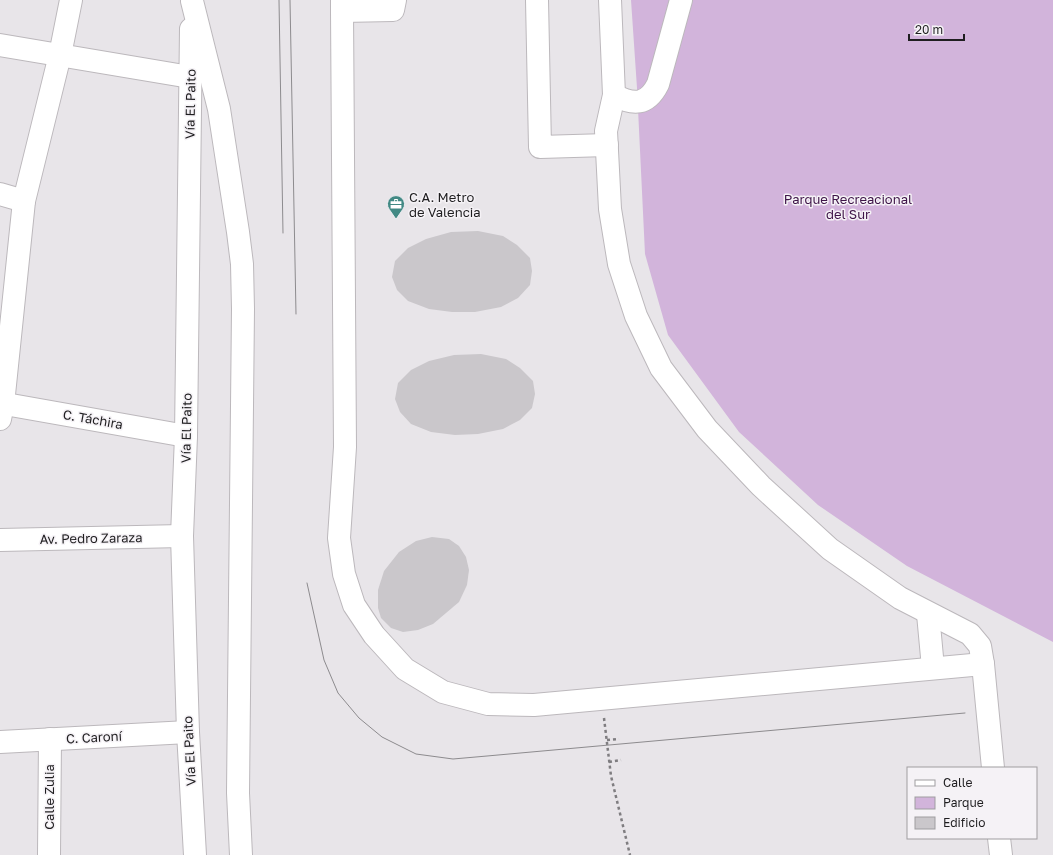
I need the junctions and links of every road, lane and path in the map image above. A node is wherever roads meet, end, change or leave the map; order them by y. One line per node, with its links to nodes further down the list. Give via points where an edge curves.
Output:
1 (71, 0): 9 (street)
2 (395, 0): 7 (street, via 392,10)
3 (537, 0): 12 (street, via 540,133)
4 (610, 0): 11 (street)
5 (681, 0): 11 (street, via 653,94 646,100 636,102 625,101)
6 (192, 1): 10 (street, Vía El Paito); 34 (street, via 219,109 242,264 238,793)
7 (342, 5): 22 (street, via 345,446 339,538 344,574 354,605 374,635 405,669 443,692 488,704 534,705)
8 (0, 45): 9 (street)
9 (60, 55): 10 (street); 14 (street)
10 (190, 77): 16 (street, Vía El Paito)
11 (614, 95): 12 (street)
12 (606, 138): 19 (street, via 610,209 619,264 636,316 661,368 708,429 761,486 830,549 900,598)
13 (0, 194): 14 (street)
14 (24, 201): 15 (street)
15 (1, 408): 16 (street, C. Táchira)
16 (186, 436): 17 (street, Vía El Paito)
17 (182, 536): 18 (street, Av. Pedro Zaraza); 23 (street, Vía El Paito)
18 (0, 540)
19 (928, 614): 20 (street, via 970,634 980,646); 21 (street)
20 (983, 664): 21 (street); 30 (street)
21 (934, 668): 22 (street)
22 (602, 699): 26 (path)
23 (188, 732): 24 (street, C. Caroní); 33 (street, Vía El Paito)
24 (50, 739): 27 (street, C. Caroní); 32 (street, Calle Zulia)
25 (619, 739): 26 (path)
26 (607, 740): 29 (path)
27 (0, 742)
28 (621, 760): 29 (path)
29 (609, 762): 35 (path)
30 (993, 767)
31 (999, 839): 36 (street)
32 (49, 855)
33 (195, 855)
34 (241, 855)
35 (630, 855)
36 (1001, 855)

